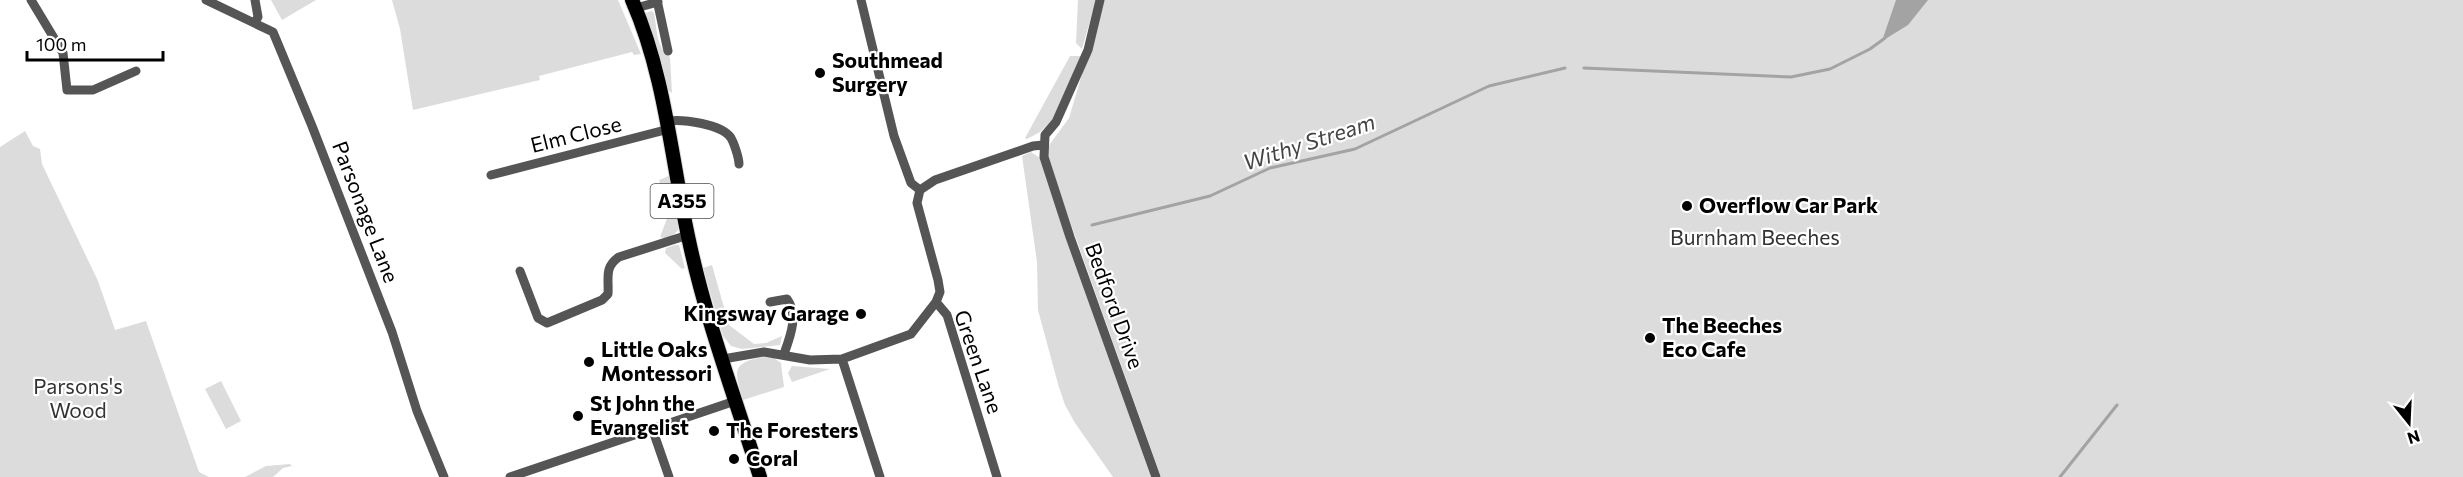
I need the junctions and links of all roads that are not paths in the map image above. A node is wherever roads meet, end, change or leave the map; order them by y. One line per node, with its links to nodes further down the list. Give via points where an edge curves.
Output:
1 (31, 0): 10 (street, via 63,53 68,90 93,90)
2 (206, 0): 8 (street, Parsonage Lane)
3 (255, 0): 8 (street)
4 (861, 0): 15 (street, via 894,136 911,183)
5 (1100, 0): 12 (street, via 1088,50)
6 (658, 1): 7 (street); 9 (street)
7 (634, 4): 11 (main road, A355, via 658,76)
8 (255, 22): 25 (street, Parsonage Lane, via 273,32 392,332 417,411)
9 (668, 51)
10 (136, 71)
11 (669, 125): 13 (street, Elm Close, via 689,121 723,132 732,139); 14 (street, Elm Close); 16 (main road, A355)
12 (1043, 145): 15 (street, via 935,180); 31 (street, Bedford Drive, via 1070,237)
13 (740, 164)
14 (492, 175)
15 (920, 189): 19 (street, Green Lane, via 916,202 938,280 940,292)
16 (688, 236): 17 (street, via 611,262 607,271 608,294 602,300 547,322 538,318); 21 (main road, A355)
17 (520, 271)
18 (770, 302): 20 (street, via 790,302 794,317)
19 (936, 302): 22 (street, via 911,334); 30 (street, Green Lane, via 947,315)
20 (784, 354): 21 (street, via 764,352); 22 (street, via 810,360)
21 (723, 359): 23 (main road, A355)
22 (843, 360): 29 (street)
23 (735, 401): 24 (street); 28 (main road, A355)
24 (652, 428): 26 (street); 27 (street)
25 (444, 477)
26 (510, 477)
27 (669, 477)
28 (760, 477)
29 (880, 477)
30 (997, 477)
31 (1156, 477)

